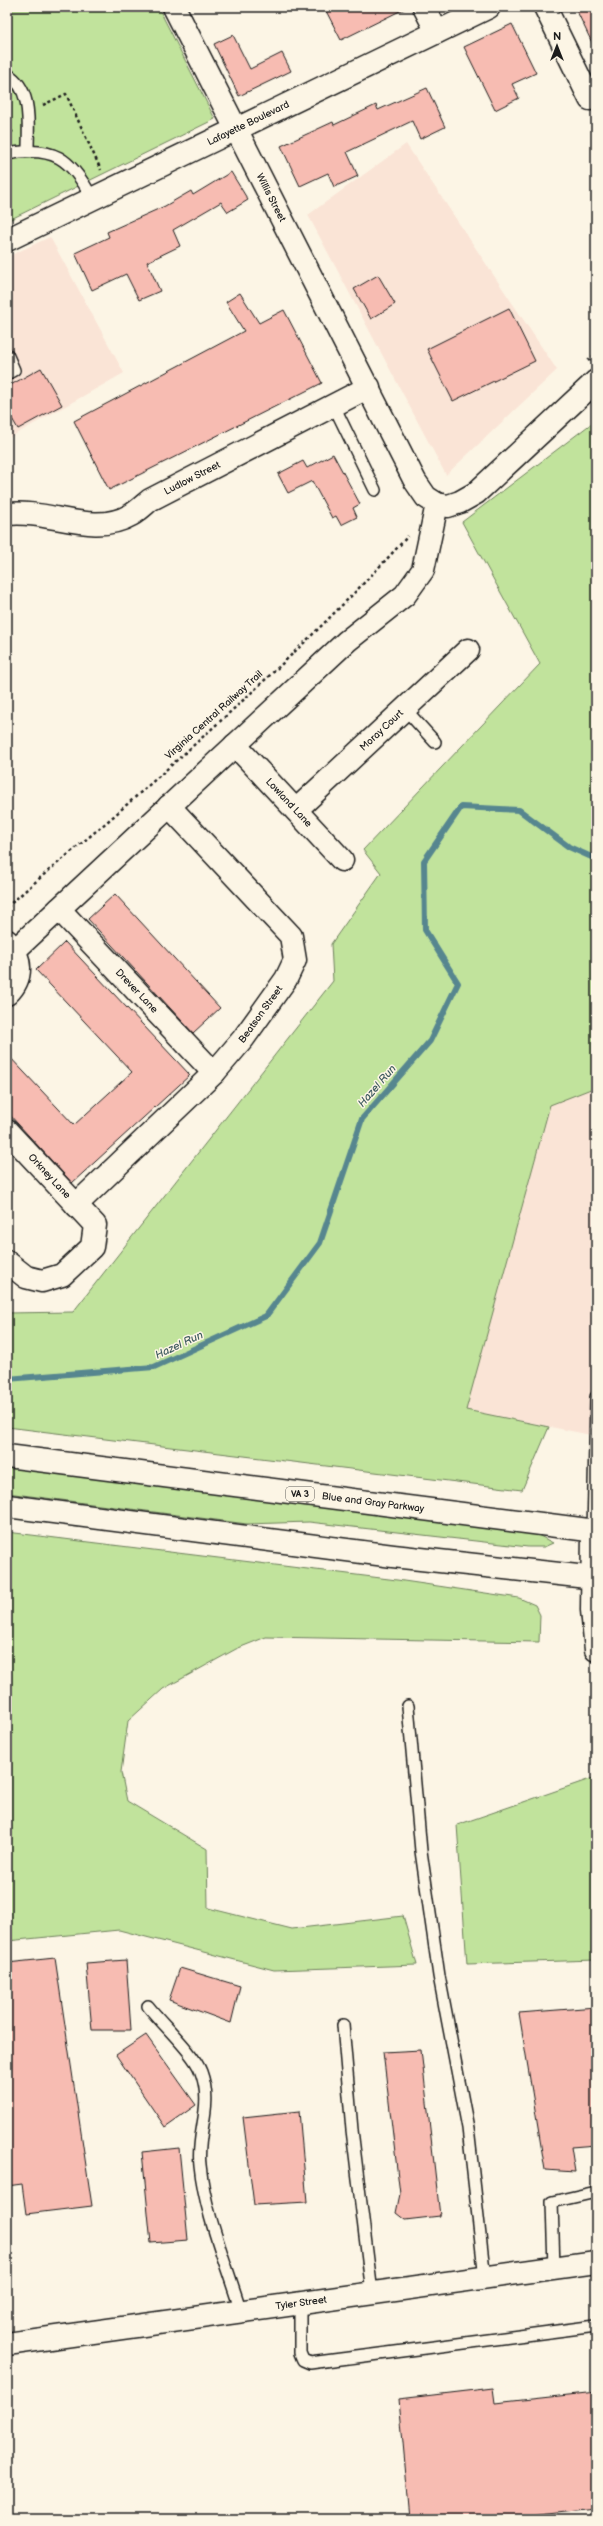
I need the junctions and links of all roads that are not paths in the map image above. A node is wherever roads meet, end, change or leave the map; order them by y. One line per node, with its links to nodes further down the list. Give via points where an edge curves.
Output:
1 (174, 7): 8 (main road, Willis Street)
2 (424, 7): 5 (main road)
3 (489, 7): 5 (main road, Lafayette Boulevard)
4 (545, 7): 7 (main road)
5 (437, 32): 8 (main road, Lafayette Boulevard)
6 (7, 74): 9 (lane, via 21,87 26,97)
7 (590, 99)
8 (238, 129): 11 (main road, Lafayette Boulevard); 16 (main road, Willis Street)
9 (28, 150): 10 (lane); 11 (lane, via 49,153 65,160 82,180)
10 (7, 154)
11 (92, 198): 12 (main road, Lafayette Boulevard)
12 (7, 240)
13 (7, 354): 14 (lane, via 14,370)
14 (7, 374)
15 (596, 381): 19 (main road, via 476,492 448,506)
16 (369, 387): 17 (main road, Ludlow Street); 19 (main road, Willis Street, via 415,481 426,496)
17 (334, 406): 18 (lane); 20 (main road, Ludlow Street, via 150,500 131,516 113,522 94,525 43,514)
18 (375, 490)
19 (437, 504): 24 (main road, via 423,570 405,595 347,641)
20 (7, 514)
21 (468, 650): 22 (main road, Moray Court)
22 (405, 709): 23 (lane); 26 (main road, Moray Court)
23 (434, 742)
24 (236, 745): 25 (main road); 26 (main road, Lowland Lane)
25 (169, 806): 28 (main road); 31 (main road, Beatson Street, via 291,936 295,960 286,979 248,1033)
26 (296, 810): 27 (main road, Lowland Lane)
27 (342, 860)
28 (58, 909): 29 (main road); 31 (main road, Drever Lane)
29 (11, 945): 30 (main road, via 19,961 19,973 16,984)
30 (7, 994)
31 (214, 1074): 33 (main road, Beatson Street)
32 (7, 1131): 33 (main road, Orkney Lane)
33 (76, 1205): 34 (main road, via 94,1225 92,1247 62,1275 42,1281 26,1277)
34 (7, 1262)
35 (596, 1397): 38 (lane)
36 (7, 1456): 38 (main road, Blue and Gray Parkway / VA 3)
37 (7, 1506): 39 (main road, via 393,1556)
38 (595, 1531): 39 (main road)
39 (595, 1578): 40 (main road, via 592,1610)
40 (596, 1650)
41 (408, 1706): 47 (lane, via 421,1851 439,1976 468,2128)
42 (148, 2006): 50 (lane, via 201,2070 207,2106 200,2138 203,2188)
43 (343, 2025): 48 (lane, via 352,2130)
44 (596, 2192): 46 (lane, via 552,2202)
45 (596, 2262): 46 (main road, Tyler Street)
46 (554, 2268): 47 (main road, Tyler Street)
47 (485, 2279): 48 (main road, Tyler Street)
48 (372, 2293): 49 (main road, Tyler Street)
49 (300, 2304): 50 (main road, Tyler Street); 51 (lane, via 300,2353 304,2360 310,2363)
50 (241, 2312): 52 (main road, Tyler Street)
51 (596, 2326)
52 (7, 2344)

